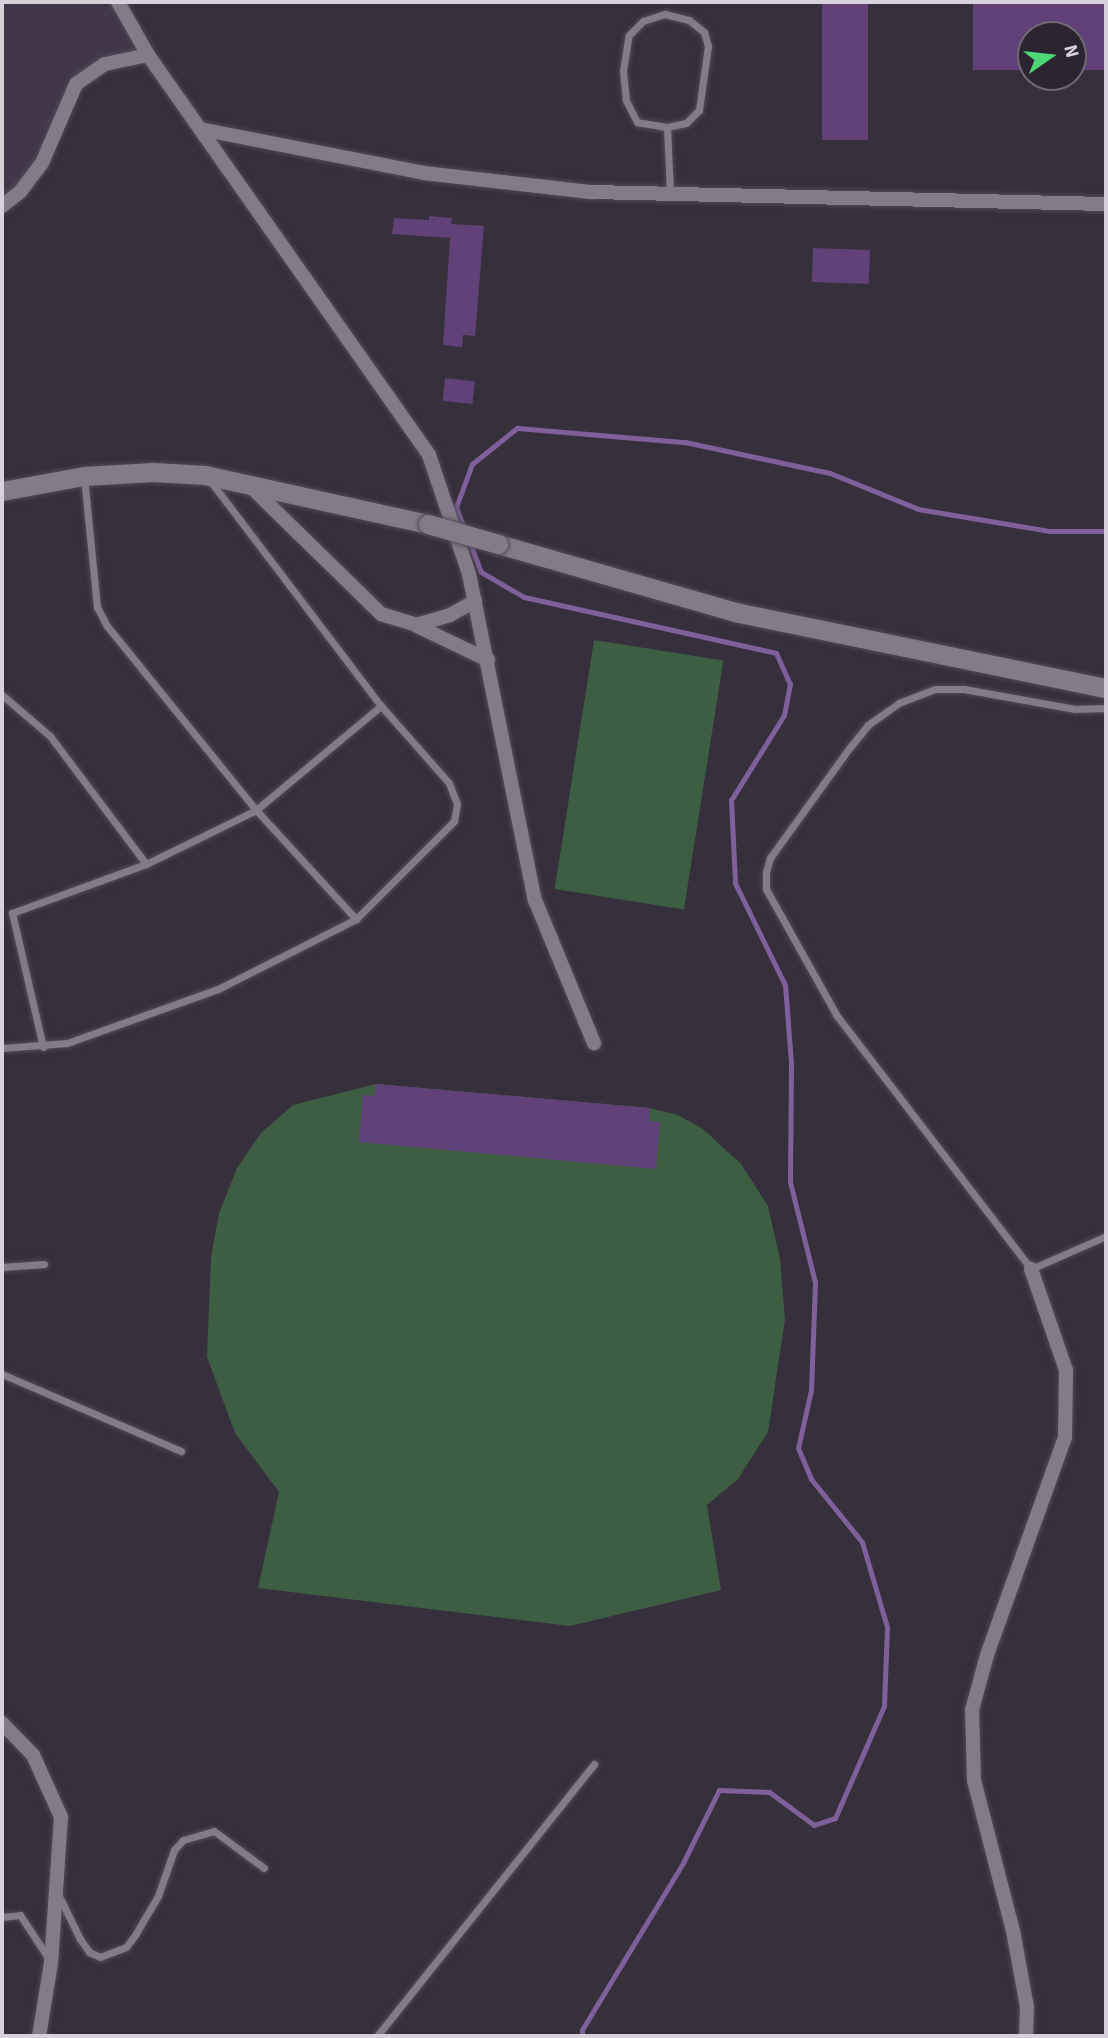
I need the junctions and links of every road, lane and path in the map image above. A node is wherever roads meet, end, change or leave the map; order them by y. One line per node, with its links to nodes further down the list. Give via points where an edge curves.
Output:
1 (118, 2): 2 (street)
2 (148, 55): 4 (street); 7 (street, via 104,64 76,84 43,163)
3 (667, 127): 3 (lane, via 686,122 699,110 708,46 704,32 689,20 665,14 643,21 629,35 623,71 626,100 637,122); 5 (lane)
4 (200, 129): 5 (street, via 424,173 592,192); 12 (street, via 429,455 457,526)
5 (670, 195): 6 (street)
6 (1106, 204)
7 (2, 206)
8 (205, 475): 9 (street); 10 (street); 17 (lane)
9 (84, 476): 11 (street); 19 (lane, via 97,607 121,646)
10 (245, 481): 13 (street, via 381,614); 15 (street, bridge, via 428,524 735,612)
11 (2, 491)
12 (475, 601): 13 (street); 14 (street)
13 (416, 625): 14 (street)
14 (488, 660): 24 (street, via 535,900)
15 (1106, 688)
16 (2, 695): 20 (lane, via 50,736)
17 (381, 706): 19 (lane); 23 (lane, via 449,783 457,804 444,837)
18 (1106, 708): 30 (lane, via 1075,709 964,689 935,689 899,703 868,725 850,747 770,858 766,872 766,889 837,1016)
19 (256, 810): 20 (lane); 23 (lane)
20 (146, 864): 21 (lane)
21 (12, 913): 22 (lane); 25 (lane)
22 (2, 915)
23 (356, 919): 25 (lane, via 218,989 89,1037)
24 (594, 1043)
25 (43, 1047): 26 (lane)
26 (2, 1048)
27 (1106, 1236): 30 (lane)
28 (44, 1264): 29 (lane)
29 (2, 1267)
30 (1031, 1269): 41 (street, via 1066,1370 1065,1437 987,1655 972,1710 974,1780 1013,1931 1027,2007)
31 (2, 1374): 32 (lane)
32 (181, 1451)
33 (2, 1723): 36 (street, via 33,1755 57,1804 61,1817)
34 (594, 1764): 40 (lane)
35 (264, 1868): 36 (lane, via 214,1831 183,1840 174,1850 158,1896 135,1936 126,1947 100,1957 89,1952 80,1939)
36 (54, 1886): 38 (street)
37 (2, 1917): 38 (lane, via 20,1915)
38 (51, 1963): 39 (street)
39 (39, 2036)
40 (377, 2036)
41 (1026, 2036)

